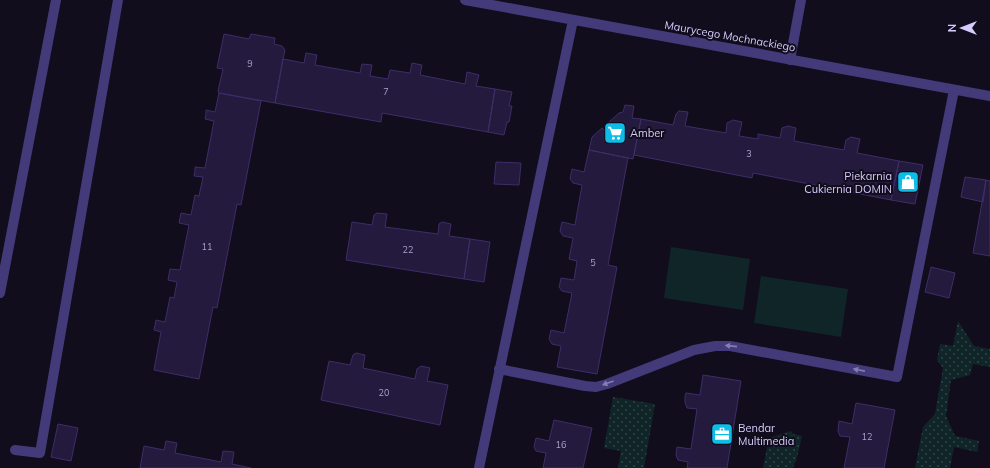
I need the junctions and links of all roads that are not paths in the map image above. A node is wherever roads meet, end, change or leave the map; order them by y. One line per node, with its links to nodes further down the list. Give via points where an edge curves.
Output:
1 (56, 0): 9 (street)
2 (118, 0): 12 (street, via 40,453)
3 (465, 0): 5 (street, Maurycego Mochnackiego)
4 (801, 0): 6 (street)
5 (573, 20): 6 (street, Maurycego Mochnackiego); 11 (street)
6 (790, 60): 7 (street, Maurycego Mochnackiego)
7 (954, 90): 8 (street, Maurycego Mochnackiego); 11 (street, one-way to 11, via 897,377 730,346 694,350 596,387)
8 (990, 96)
9 (1, 277): 10 (street)
10 (0, 293)
11 (500, 369): 13 (street)
12 (15, 450)
13 (479, 468)

